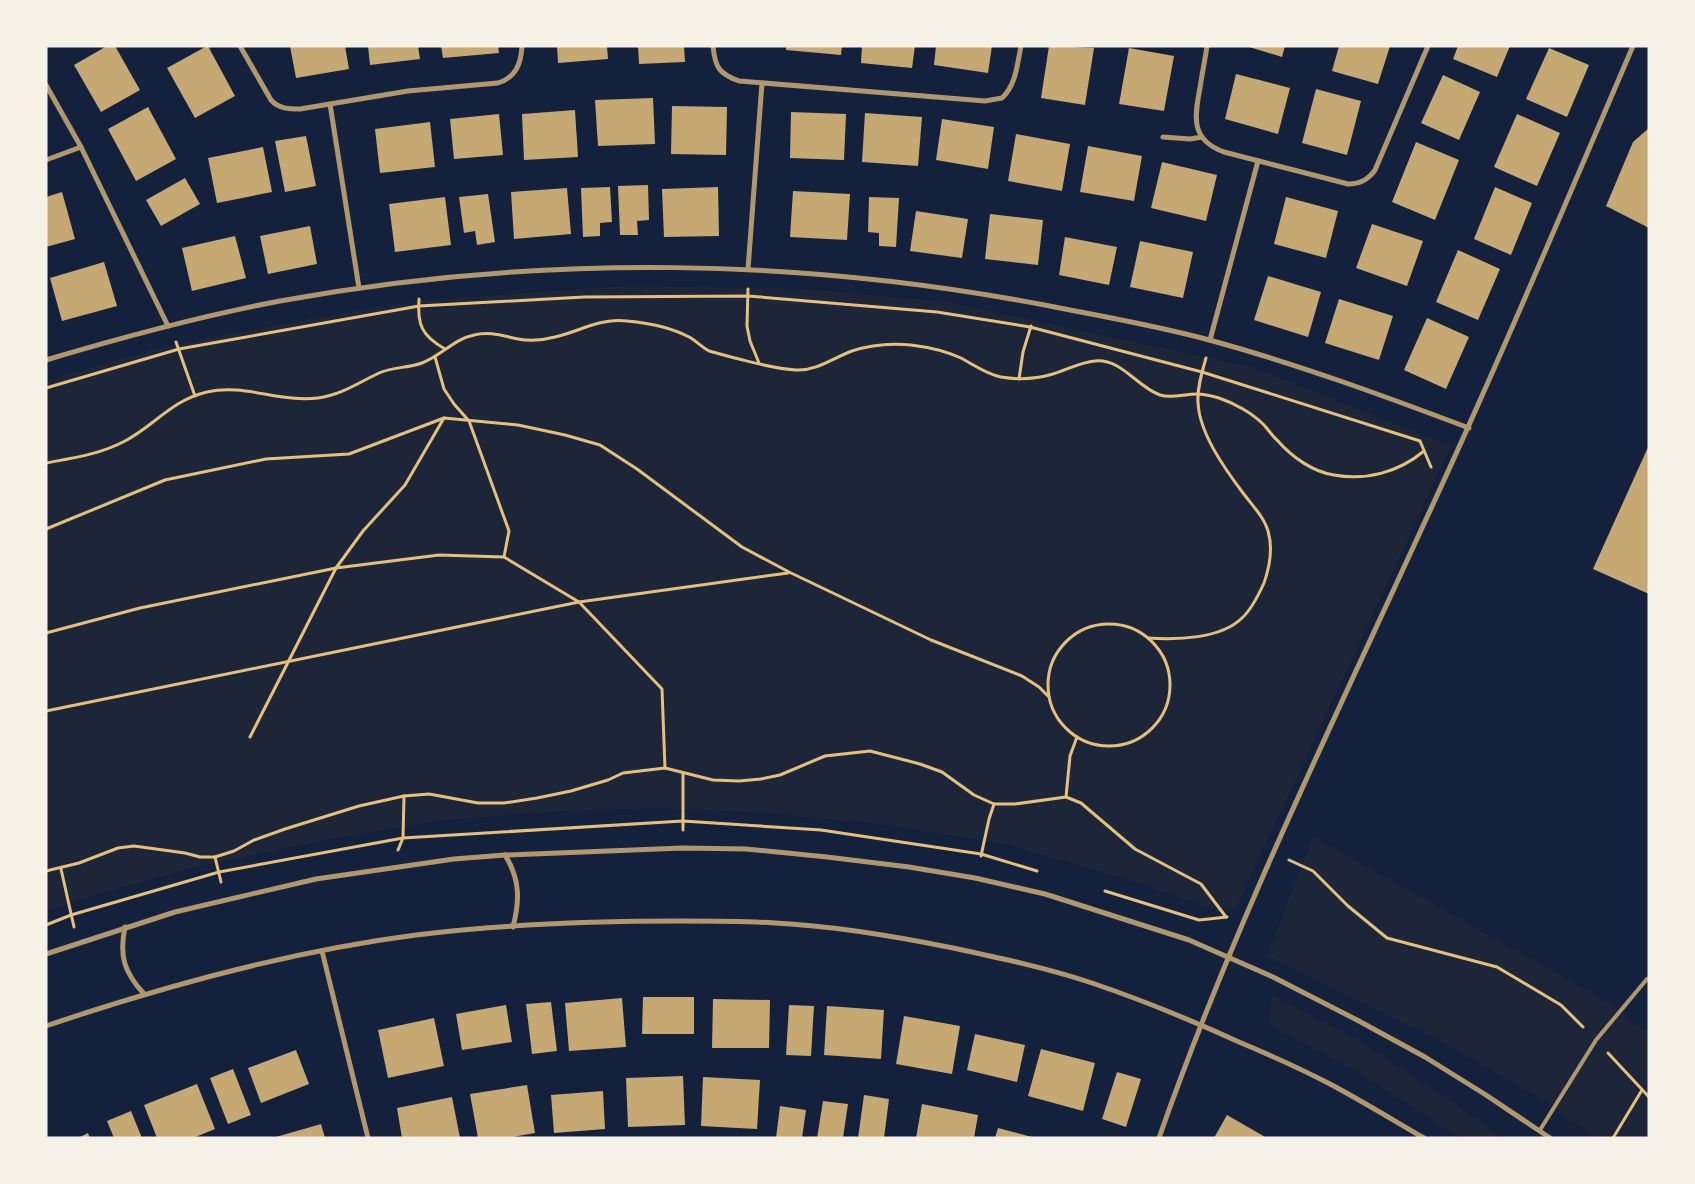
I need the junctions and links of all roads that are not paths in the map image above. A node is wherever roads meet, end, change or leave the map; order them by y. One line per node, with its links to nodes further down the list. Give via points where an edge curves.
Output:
1 (240, 46): 10 (street, via 276,105 300,109)
2 (522, 46): 10 (street, via 517,70 512,77 498,83)
3 (713, 46): 8 (street, via 716,63 723,74 739,81)
4 (1021, 46): 8 (street, via 1014,79 1006,95 985,101)
5 (1207, 46): 12 (street, via 1196,111 1196,125)
6 (1428, 46): 15 (street, via 1375,170 1364,181 1348,184)
7 (1633, 46): 21 (street)
8 (762, 83): 16 (street)
9 (46, 85): 13 (street)
10 (330, 104): 17 (street)
11 (1163, 137): 12 (street)
12 (1202, 137): 15 (street, via 1214,149)
13 (80, 147): 14 (street); 18 (street)
14 (46, 160)
15 (1258, 161): 19 (street)
16 (748, 269): 17 (street, via 535,269); 19 (street, via 857,277 972,292)
17 (359, 288): 18 (street)
18 (168, 326): 20 (street)
19 (1210, 340): 21 (street, via 1340,380)
20 (46, 360)
21 (1469, 428): 27 (street)
22 (505, 855): 23 (street, via 316,879); 24 (street, via 512,866 519,891); 27 (street, via 683,848 746,849 909,867 1045,894 1189,940)
23 (125, 927): 26 (street); 29 (street, via 122,948 126,968)
24 (513, 927): 25 (street, via 414,935); 30 (street, via 630,921 776,922 840,928 1011,960 1090,982)
25 (322, 950): 29 (street); 33 (street)
26 (46, 954)
27 (1228, 958): 30 (street); 32 (street, via 1273,977 1425,1057)
28 (1646, 979): 32 (lane, via 1596,1040)
29 (144, 994): 31 (street)
30 (1202, 1025): 34 (street, via 1187,1058); 35 (street, via 1331,1084)
31 (46, 1026)
32 (1540, 1130): 36 (street)
33 (368, 1138)
34 (1160, 1138)
35 (1424, 1138)
36 (1550, 1138)

